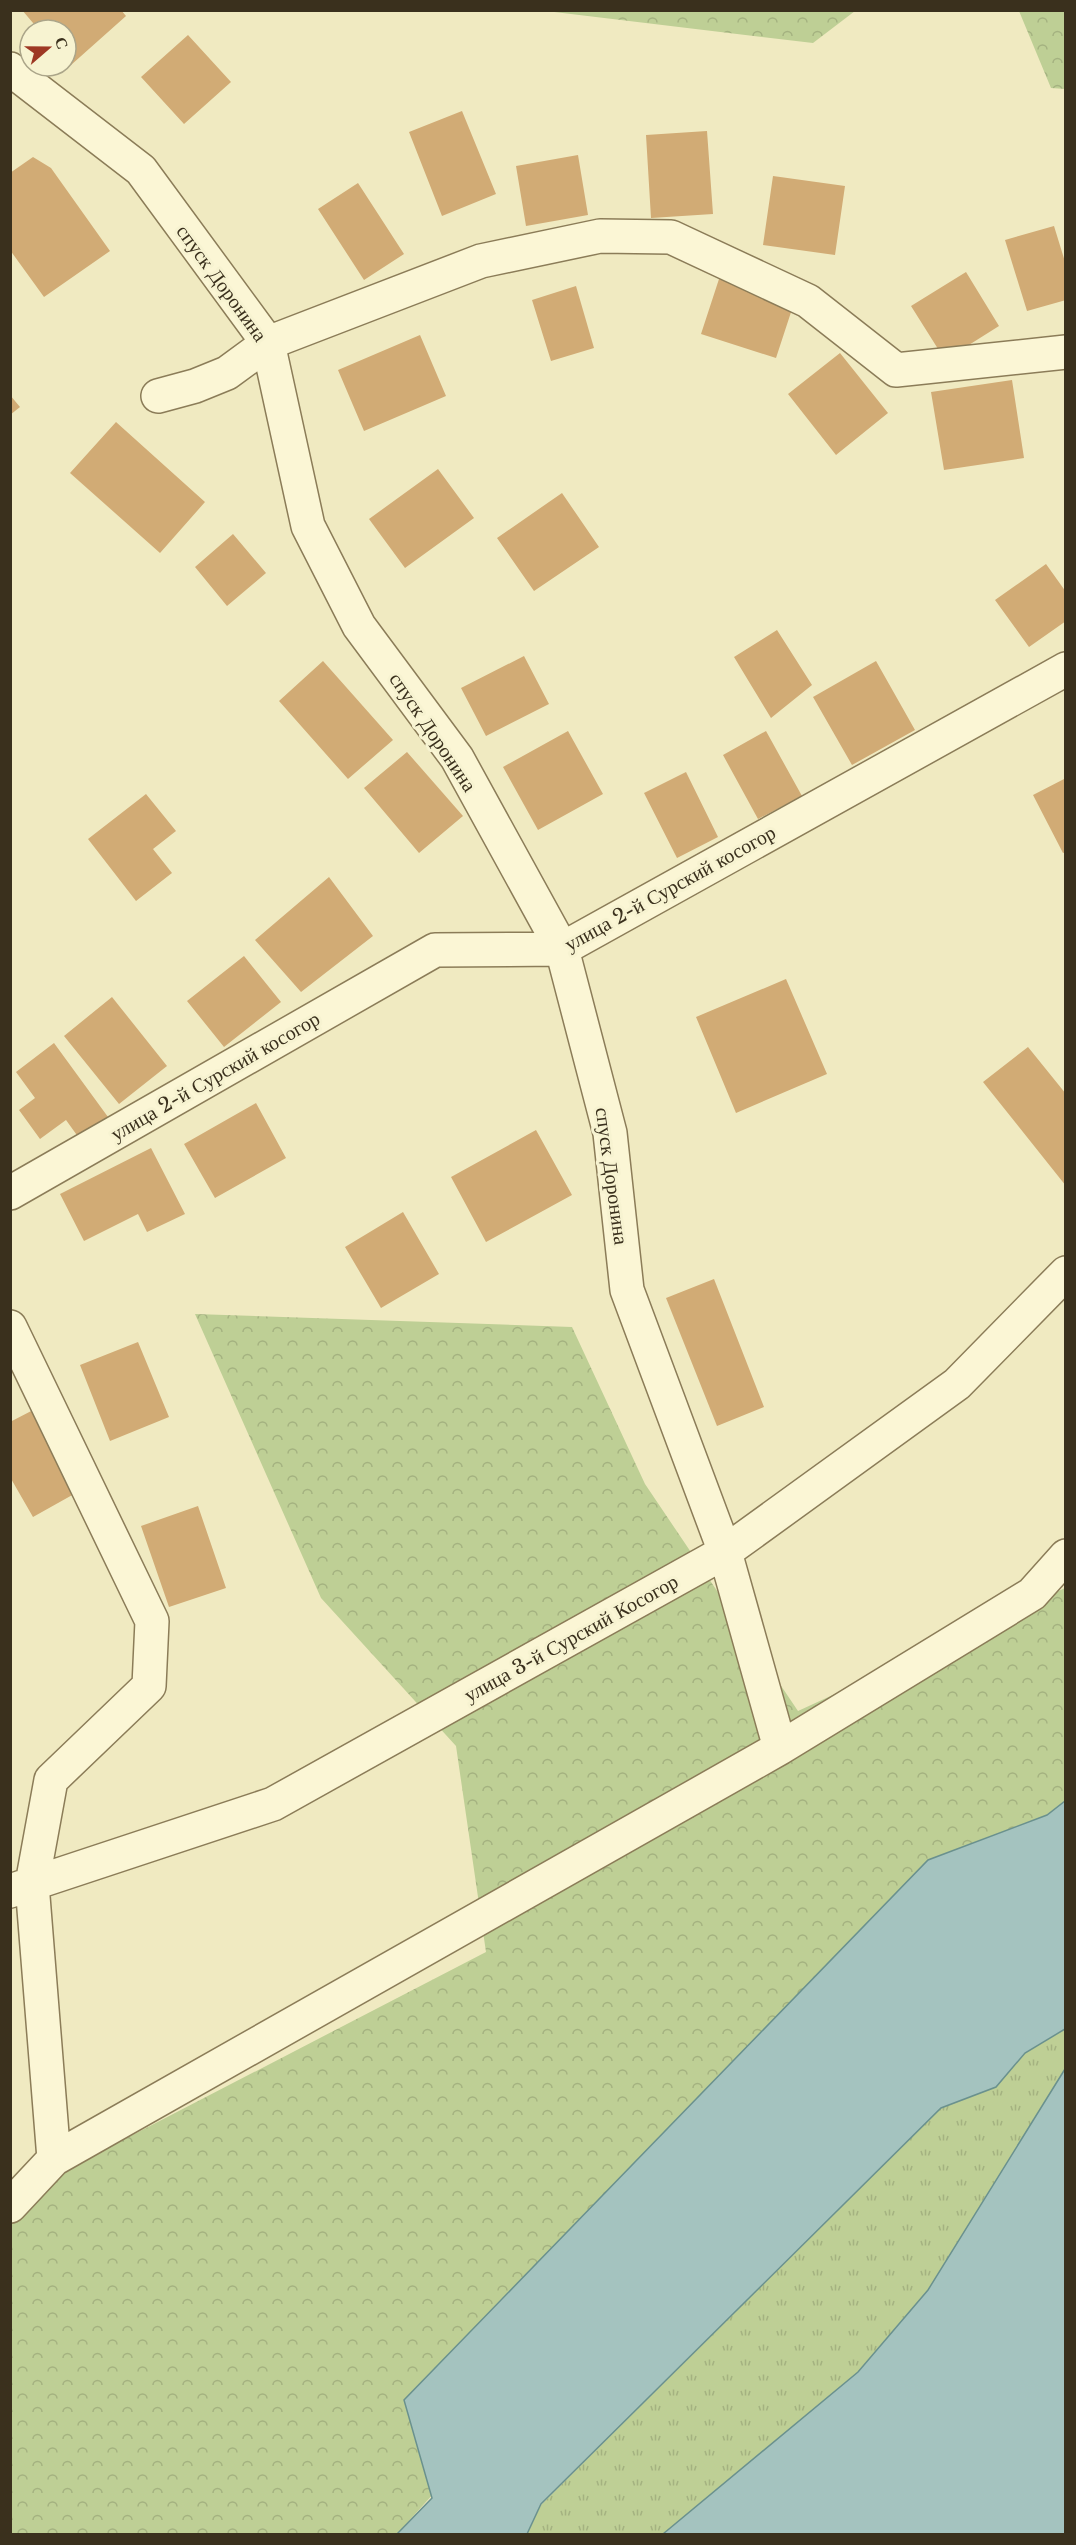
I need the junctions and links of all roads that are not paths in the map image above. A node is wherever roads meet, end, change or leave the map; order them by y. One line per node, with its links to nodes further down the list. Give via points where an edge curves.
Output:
1 (10, 69): 2 (street, спуск Доронина, via 141,170)
2 (268, 343): 3 (street, via 481,261 600,236 670,237 808,301 896,370); 4 (street, via 227,373); 6 (street, спуск Доронина, via 308,526 359,626 457,758)
3 (1065, 351)
4 (158, 396)
5 (1065, 669): 6 (street, улица 2-й Сурский косогор)
6 (562, 949): 7 (street, улица 2-й Сурский косогор, via 435,950); 10 (street, спуск Доронина, via 610,1133 627,1290)
7 (10, 1193)
8 (1065, 1274): 10 (street, улица 3-й Сурский Косогор, via 957,1384)
9 (10, 1327): 13 (street, via 152,1621 149,1686 51,1780)
10 (725, 1552): 12 (street, спуск Доронина); 13 (street, улица 3-й Сурский Косогор, via 273,1804)
11 (1065, 1556): 12 (street, via 1032,1594)
12 (780, 1748): 14 (street)
13 (21, 1887): 14 (street)
14 (54, 2159): 15 (street)
15 (10, 2206)

